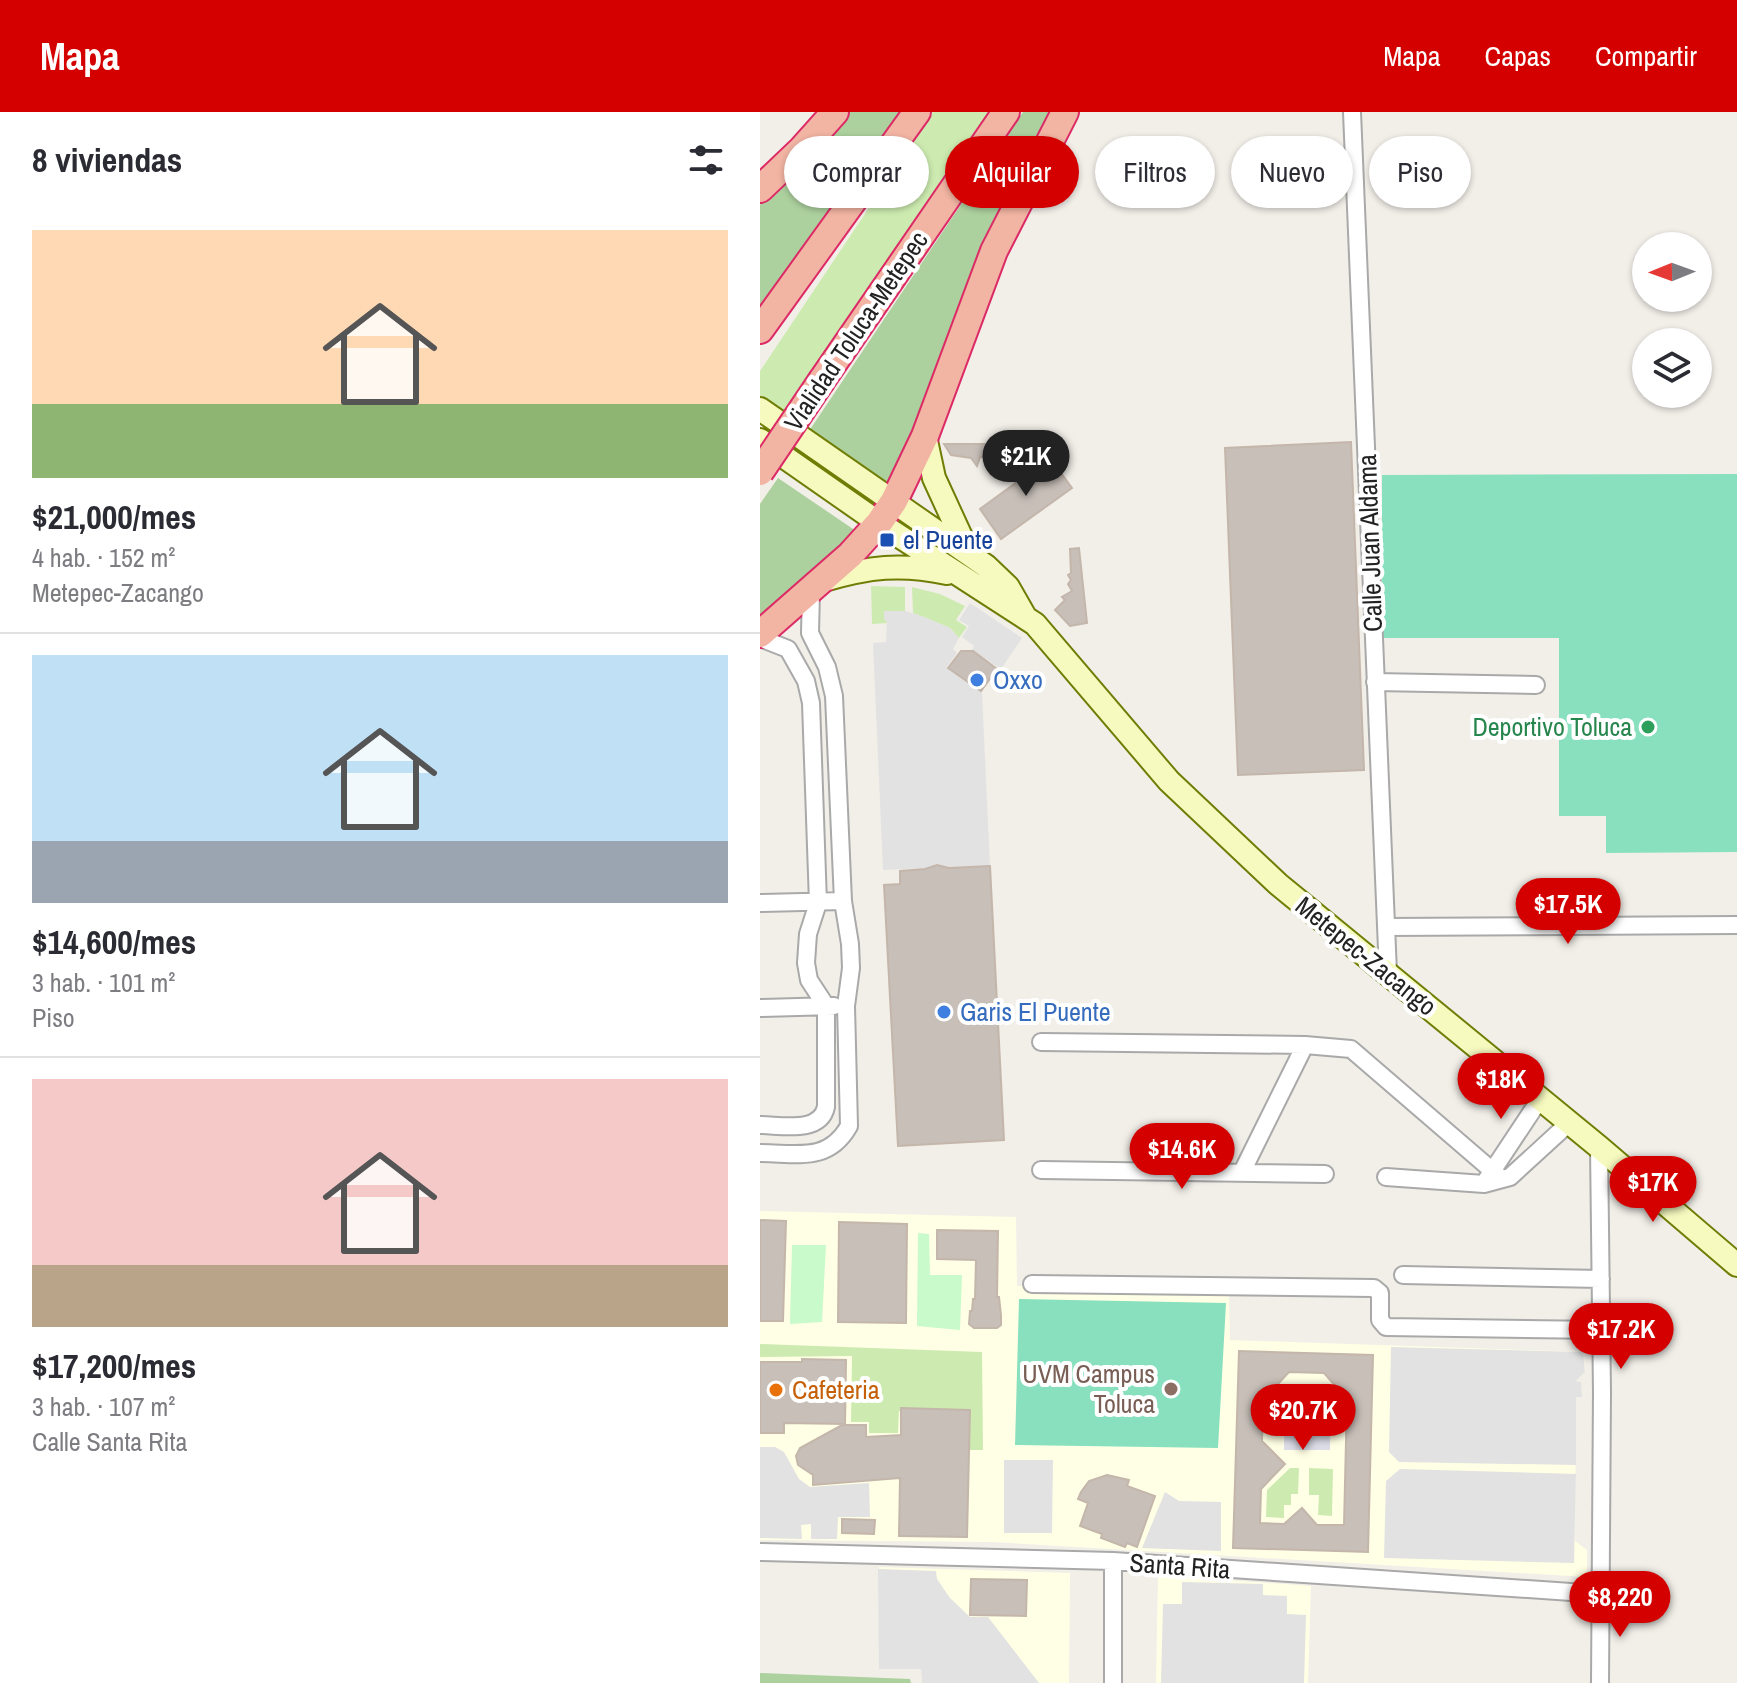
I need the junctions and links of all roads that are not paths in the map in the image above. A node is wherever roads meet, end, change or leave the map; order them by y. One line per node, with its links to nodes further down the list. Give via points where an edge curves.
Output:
1 (835, 112): 6 (highway)
2 (917, 112): 7 (highway)
3 (1006, 112): 11 (highway, Vialidad Toluca-Metepec, bridge)
4 (1065, 112): 9 (highway, via 994,251)
5 (1352, 112): 23 (street, Calle Juan Aldama)
6 (760, 189)
7 (760, 330)
8 (760, 409): 12 (main road, Metepec-Zacango)
9 (925, 436): 12 (highway); 14 (main road, via 934,478)
10 (760, 440): 13 (main road, Metepec-Zacango)
11 (760, 472)
12 (894, 501): 13 (highway); 14 (main road, Metepec-Zacango)
13 (879, 523): 15 (main road, Metepec-Zacango); 16 (highway)
14 (969, 553): 17 (main road, Metepec-Zacango, via 1008,587)
15 (960, 576): 16 (main road, via 878,567); 17 (main road, Metepec-Zacango)
16 (817, 586): 18 (street); 19 (highway)
17 (1024, 616): 30 (main road, Metepec-Zacango, via 1169,781 1278,884)
18 (810, 633): 20 (street); 21 (street)
19 (760, 636): 20 (street)
20 (788, 649): 22 (street)
21 (827, 667): 22 (street); 25 (street, via 834,696)
22 (806, 681): 27 (street)
23 (1375, 682): 24 (street); 29 (street, Calle Juan Aldama)
24 (1536, 685)
25 (843, 901): 27 (street); 32 (street, via 851,968)
26 (760, 903): 27 (street)
27 (818, 903): 31 (street, via 806,963 809,980)
28 (1737, 925): 29 (street)
29 (1386, 927): 30 (street, Calle Juan Aldama)
30 (1388, 973): 36 (main road, Metepec-Zacango)
31 (826, 1006): 32 (street); 33 (street); 38 (street, via 825,1113 808,1126)
32 (846, 1006): 41 (street, via 850,1109 841,1141 815,1154)
33 (760, 1008)
34 (1041, 1042): 35 (street)
35 (1305, 1045): 44 (street); 47 (street, via 1357,1053)
36 (1540, 1099): 37 (main road, Metepec-Zacango); 39 (street)
37 (1569, 1123): 40 (main road, Metepec-Zacango); 42 (street)
38 (760, 1125)
39 (1511, 1142): 42 (street); 47 (street)
40 (1599, 1147): 48 (main road, Metepec-Zacango); 50 (street)
41 (760, 1153)
42 (1532, 1156): 47 (street, via 1510,1177)
43 (1041, 1170): 44 (street)
44 (1242, 1172): 45 (street)
45 (1325, 1174)
46 (1386, 1177): 47 (street)
47 (1493, 1178)
48 (1737, 1265)
49 (1403, 1275): 50 (street)
50 (1601, 1279): 52 (street)
51 (1032, 1284): 52 (street, via 1374,1288 1380,1293 1380,1320 1386,1327)
52 (1601, 1330): 55 (street)
53 (760, 1552): 54 (street, Santa Rita)
54 (1113, 1561): 55 (street, Santa Rita); 56 (street)
55 (1600, 1594): 57 (street)
56 (1113, 1683)
57 (1600, 1683)

